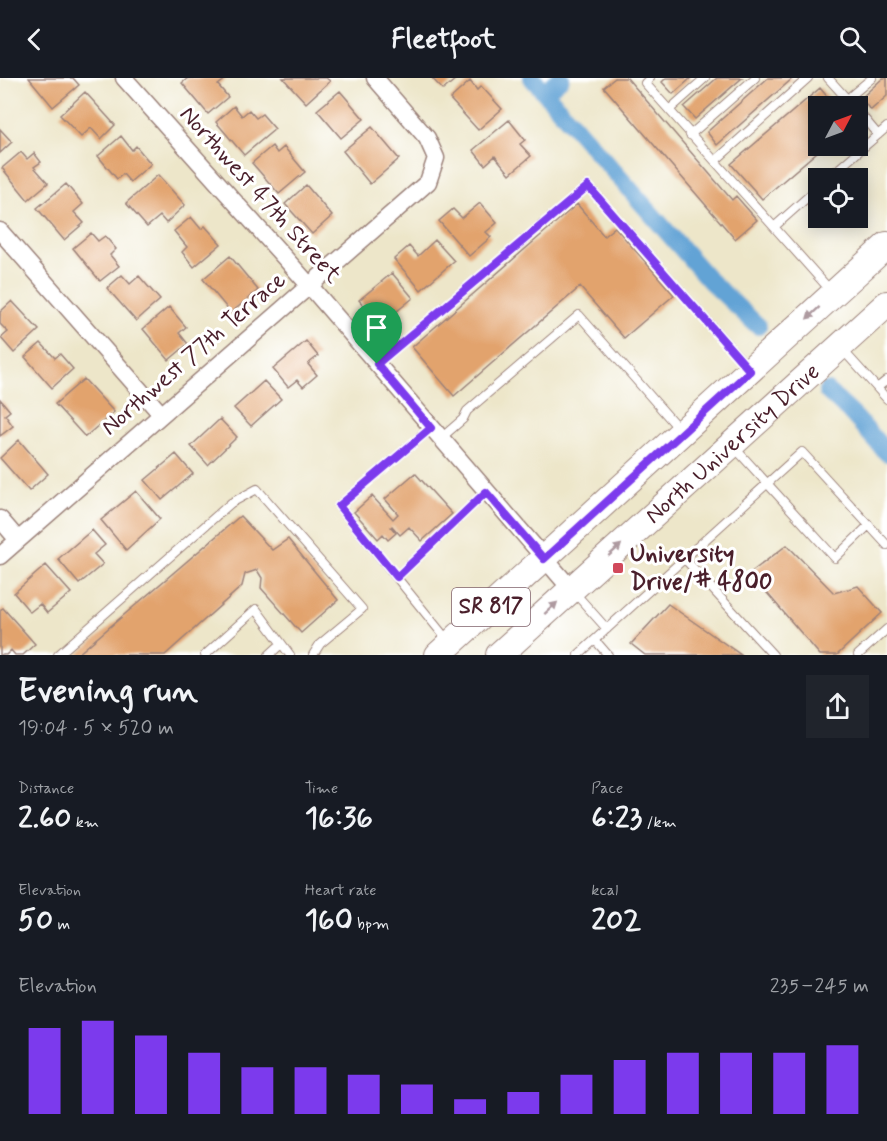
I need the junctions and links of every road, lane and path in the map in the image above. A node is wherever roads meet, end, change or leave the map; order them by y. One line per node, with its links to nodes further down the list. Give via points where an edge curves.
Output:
1 (124, 78): 22 (street, Northwest 47th Street)
2 (375, 78): 22 (street, Northwest 77th Terrace, via 427,138 436,158 428,182)
3 (650, 78): 11 (lane, via 645,82)
4 (705, 78): 11 (lane)
5 (755, 78): 14 (lane)
6 (808, 78): 16 (lane)
7 (828, 78): 9 (lane)
8 (872, 78): 10 (lane)
9 (844, 96)
10 (856, 96)
11 (669, 110): 14 (lane)
12 (868, 123): 15 (lane)
13 (887, 127): 15 (lane)
14 (690, 135): 16 (lane)
15 (878, 135): 17 (lane)
16 (715, 161): 19 (lane)
17 (840, 168)
18 (808, 197): 19 (lane)
19 (774, 226): 23 (lane)
20 (0, 231): 31 (street)
21 (887, 245): 23 (main road, North University Drive / SR 817)
22 (309, 285): 26 (street, Northwest 47th Street); 31 (street, Northwest 77th Terrace)
23 (833, 294): 27 (main road, North University Drive / SR 817, one-way to 27)
24 (887, 304): 25 (main road, North University Drive / SR 817)
25 (840, 347): 29 (lane); 34 (main road, North University Drive / SR 817)
26 (377, 364): 27 (lane, via 588,186); 33 (street, Northwest 47th Street)
27 (750, 371): 32 (main road, North University Drive / SR 817)
28 (887, 380): 29 (lane)
29 (878, 388): 30 (lane)
30 (887, 399)
31 (161, 414): 39 (street, Northwest 77th Terrace)
32 (682, 433): 33 (lane, via 579,315 467,411 463,419); 43 (main road, North University Drive / SR 817)
33 (436, 434): 36 (street, Northwest 47th Street); 44 (lane, via 339,506)
34 (731, 445): 35 (lane); 45 (main road, North University Drive / SR 817, one-way to 34)
35 (767, 484): 38 (lane, via 802,452); 38 (lane, via 835,558); 42 (lane)
36 (486, 492): 43 (street, Northwest 47th Street); 44 (lane)
37 (0, 519): 39 (street)
38 (869, 525): 40 (lane)
39 (18, 540): 41 (street, Northwest 77th Terrace)
40 (887, 545)
41 (0, 555)
42 (684, 558): 46 (lane); 59 (lane)
43 (544, 559): 45 (street, Northwest 47th Street); 50 (main road, North University Drive / SR 817)
44 (397, 577): 50 (lane)
45 (571, 589): 46 (lane); 56 (main road, North University Drive / SR 817, one-way to 45)
46 (607, 629): 48 (lane)
47 (887, 629): 60 (lane)
48 (594, 640): 57 (lane); 58 (lane)
49 (281, 644): 52 (lane, via 256,609); 53 (lane); 54 (lane)
50 (444, 649)
51 (58, 655): 55 (lane, via 231,503 257,489 362,609 320,644)
52 (205, 655)
53 (269, 655)
54 (290, 655)
55 (313, 655)
56 (499, 655)
57 (578, 655)
58 (608, 655)
59 (773, 655)
60 (858, 655)

